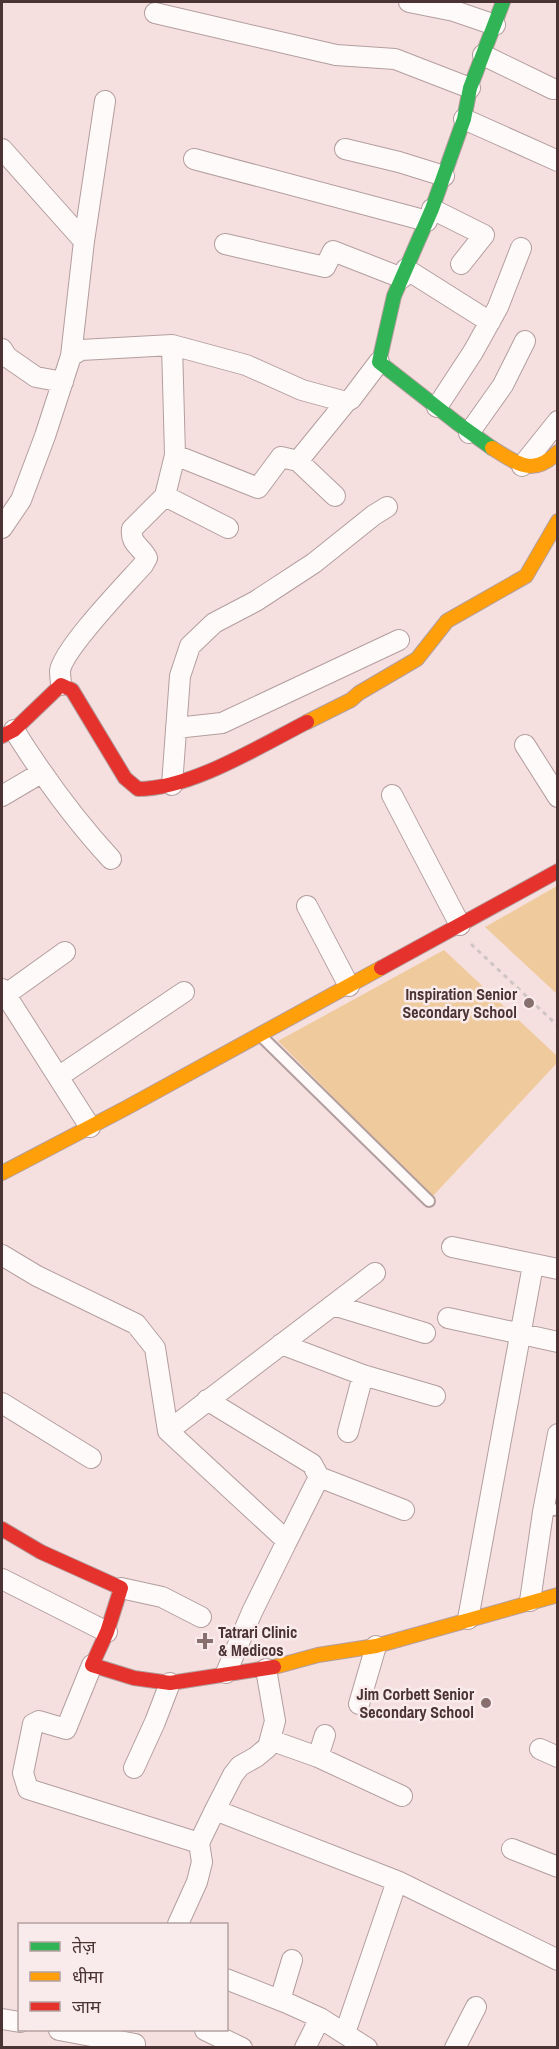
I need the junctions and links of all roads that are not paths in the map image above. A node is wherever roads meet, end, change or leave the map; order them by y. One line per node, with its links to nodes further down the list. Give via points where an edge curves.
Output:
1 (409, 2): 4 (street)
2 (503, 2): 4 (street)
3 (156, 13): 6 (street, via 336,55 395,58)
4 (495, 25): 5 (street)
5 (483, 55): 6 (street); 7 (street)
6 (470, 88): 9 (street)
7 (553, 89)
8 (105, 101): 16 (street)
9 (464, 119): 13 (street); 14 (street)
10 (2, 149): 16 (street)
11 (345, 149): 14 (street)
12 (194, 159): 15 (street)
13 (558, 161)
14 (444, 176): 15 (street)
15 (430, 215): 19 (street, via 484,235); 20 (street)
16 (84, 241): 25 (street)
17 (225, 244): 20 (street, via 325,267 333,251)
18 (521, 248): 21 (street)
19 (462, 264)
20 (404, 274): 21 (street); 26 (street, via 394,296)
21 (490, 322): 29 (street)
22 (525, 341): 31 (street, via 503,386)
23 (172, 345): 25 (street, via 81,350); 28 (street, via 246,365 302,390); 33 (street)
24 (2, 349): 27 (street, via 36,377)
25 (71, 356): 27 (street)
26 (379, 362): 28 (street); 29 (street)
27 (63, 382): 39 (street, via 21,500)
28 (346, 402): 34 (street)
29 (437, 407): 31 (street)
30 (558, 421): 35 (street)
31 (469, 433): 35 (street)
32 (558, 452): 35 (street, via 547,463)
33 (175, 455): 34 (street, via 258,488 281,458); 36 (street)
34 (298, 461): 37 (street)
35 (522, 466)
36 (165, 496): 41 (street); 43 (street, via 132,529 134,543 147,558 64,660)
37 (335, 496)
38 (387, 507): 44 (street, via 314,563 214,623 190,646 180,676)
39 (4, 518)
40 (558, 521): 48 (street, via 526,576 447,621 417,659 351,700 211,770)
41 (228, 528)
42 (399, 640): 44 (street, via 222,723)
43 (61, 686): 45 (street); 48 (street, via 72,690 124,778 138,789)
44 (176, 728): 48 (street)
45 (8, 733): 47 (street)
46 (525, 745): 51 (street)
47 (41, 773): 50 (street); 52 (street)
48 (172, 785)
49 (392, 795): 55 (street)
50 (2, 796)
51 (558, 797)
52 (111, 859)
53 (558, 871): 55 (street)
54 (307, 906): 57 (street)
55 (457, 926): 57 (street)
56 (65, 952): 58 (street)
57 (350, 986): 60 (street)
58 (3, 992): 61 (street)
59 (184, 992): 61 (street)
60 (260, 1035): 62 (street); 64 (lane)
61 (58, 1077): 62 (street)
62 (90, 1127): 63 (street)
63 (2, 1173)
64 (429, 1200)
65 (452, 1246): 67 (street)
66 (2, 1255): 80 (street, via 142,1330 155,1348)
67 (533, 1265): 68 (street); 73 (street)
68 (558, 1269)
69 (375, 1273): 70 (street)
70 (333, 1305): 72 (street); 75 (street)
71 (448, 1318): 73 (street)
72 (425, 1333)
73 (520, 1334): 74 (street); 95 (street)
74 (558, 1342)
75 (281, 1344): 76 (street); 78 (street)
76 (363, 1375): 77 (street); 81 (street)
77 (435, 1396)
78 (207, 1400): 80 (street); 85 (street, via 312,1464)
79 (2, 1403): 83 (street)
80 (168, 1431): 89 (street)
81 (348, 1432)
82 (558, 1434): 84 (street)
83 (91, 1458)
84 (555, 1462): 87 (street)
85 (319, 1477): 86 (street); 89 (street)
86 (404, 1510)
87 (550, 1511): 93 (street)
88 (2, 1529): 91 (street, via 41,1552)
89 (286, 1541): 100 (street)
90 (2, 1580): 96 (street)
91 (121, 1588): 94 (street, via 162,1597); 96 (street)
92 (558, 1595): 93 (street)
93 (530, 1601): 95 (street)
94 (201, 1617)
95 (468, 1619): 97 (street)
96 (107, 1632): 98 (street)
97 (375, 1646): 99 (street); 102 (street)
98 (92, 1665): 101 (street, via 134,1678); 109 (street, via 66,1729 33,1724 23,1773 28,1789)
99 (266, 1669): 100 (street); 104 (street, via 275,1721)
100 (226, 1673): 101 (street)
101 (170, 1683): 106 (street)
102 (359, 1704)
103 (326, 1735): 105 (street)
104 (270, 1740): 105 (street); 108 (street, via 268,1747 240,1766)
105 (318, 1757): 107 (street)
106 (134, 1768)
107 (402, 1796)
108 (215, 1810): 109 (street); 112 (street)
109 (199, 1843): 113 (street, via 202,1862 197,1882)
110 (512, 1849): 111 (street)
111 (558, 1868)
112 (397, 1881): 115 (street); 124 (street)
113 (178, 1923)
114 (292, 1960): 117 (street)
115 (558, 1960)
116 (228, 1980): 117 (street)
117 (280, 2000): 119 (street)
118 (476, 2007): 129 (street)
119 (320, 2018): 124 (street); 127 (street)
120 (2, 2019): 121 (street)
121 (18, 2022)
122 (67, 2031): 125 (street)
123 (208, 2031): 126 (street)
124 (345, 2033): 128 (street)
125 (137, 2040)
126 (242, 2048)
127 (305, 2048)
128 (367, 2048)
129 (455, 2048)

